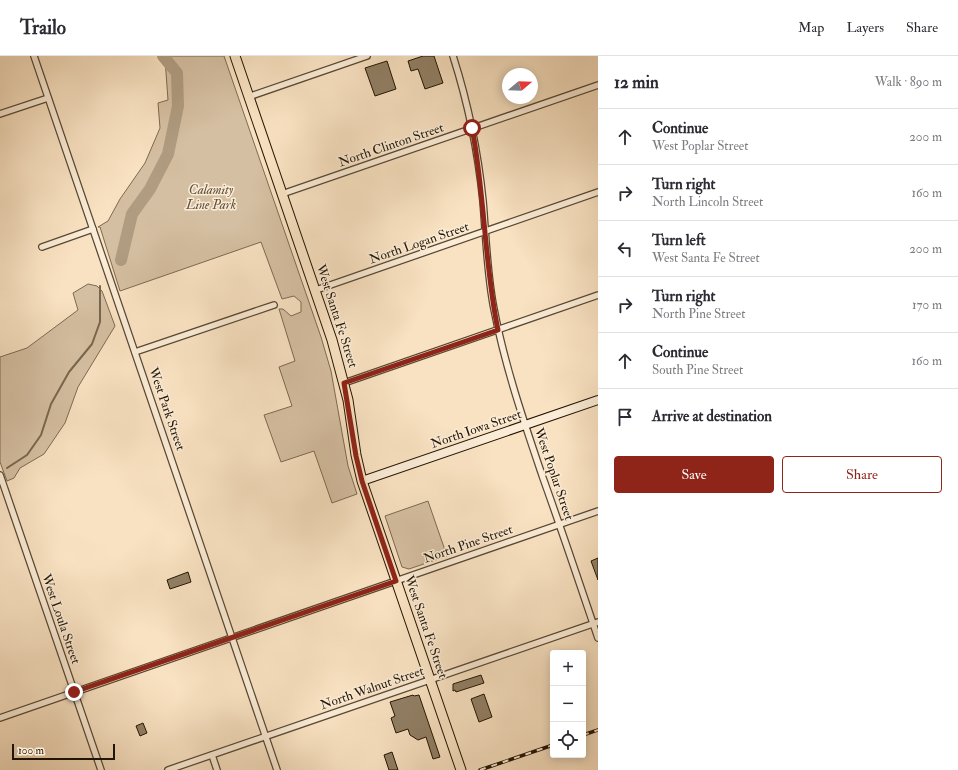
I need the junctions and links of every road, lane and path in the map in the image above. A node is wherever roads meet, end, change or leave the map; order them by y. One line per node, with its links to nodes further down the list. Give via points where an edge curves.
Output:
1 (34, 56): 7 (street, West Park Street)
2 (235, 56): 6 (main road, West Santa Fe Street)
3 (367, 56): 6 (street)
4 (453, 56): 9 (street, West Poplar Street)
5 (598, 85): 9 (street, North Clinton Street)
6 (248, 97): 11 (main road, West Santa Fe Street)
7 (48, 98): 8 (street); 12 (street, West Park Street)
8 (0, 114)
9 (472, 128): 11 (street, North Clinton Street); 13 (street, West Poplar Street)
10 (598, 192): 13 (street, North Logan Street)
11 (282, 194): 15 (main road, West Santa Fe Street)
12 (93, 229): 14 (street); 19 (street, West Park Street)
13 (485, 232): 15 (street, North Logan Street); 18 (street, West Poplar Street, via 490,287)
14 (42, 247)
15 (316, 290): 20 (main road, West Santa Fe Street)
16 (598, 295): 18 (street)
17 (274, 305): 19 (street)
18 (498, 330): 20 (street); 22 (street, West Poplar Street)
19 (135, 352): 29 (street, West Park Street)
20 (344, 383): 24 (main road, West Santa Fe Street)
21 (598, 400): 22 (street, North Iowa Street)
22 (525, 425): 24 (street, North Iowa Street); 26 (street, West Poplar Street)
23 (0, 475): 32 (street, West Loula Street)
24 (362, 481): 27 (main road, West Santa Fe Street)
25 (598, 511): 26 (street, North Pine Street)
26 (559, 524): 27 (street, North Pine Street); 28 (street, West Poplar Street)
27 (396, 581): 29 (street, North Pine Street); 31 (main road, West Santa Fe Street)
28 (596, 623): 30 (street, West Poplar Street); 31 (street, North Walnut Street)
29 (232, 637): 32 (street, North Pine Street); 34 (street, West Park Street)
30 (598, 638)
31 (430, 679): 34 (street, North Walnut Street); 40 (main road, West Santa Fe Street)
32 (74, 692): 33 (street, North Pine Street); 36 (street, West Loula Street)
33 (0, 718)
34 (266, 736): 35 (street, North Walnut Street); 39 (street, West Park Street)
35 (212, 755): 37 (street, North Walnut Street); 38 (street)
36 (101, 770)
37 (168, 770)
38 (217, 770)
39 (277, 770)
40 (461, 770)

